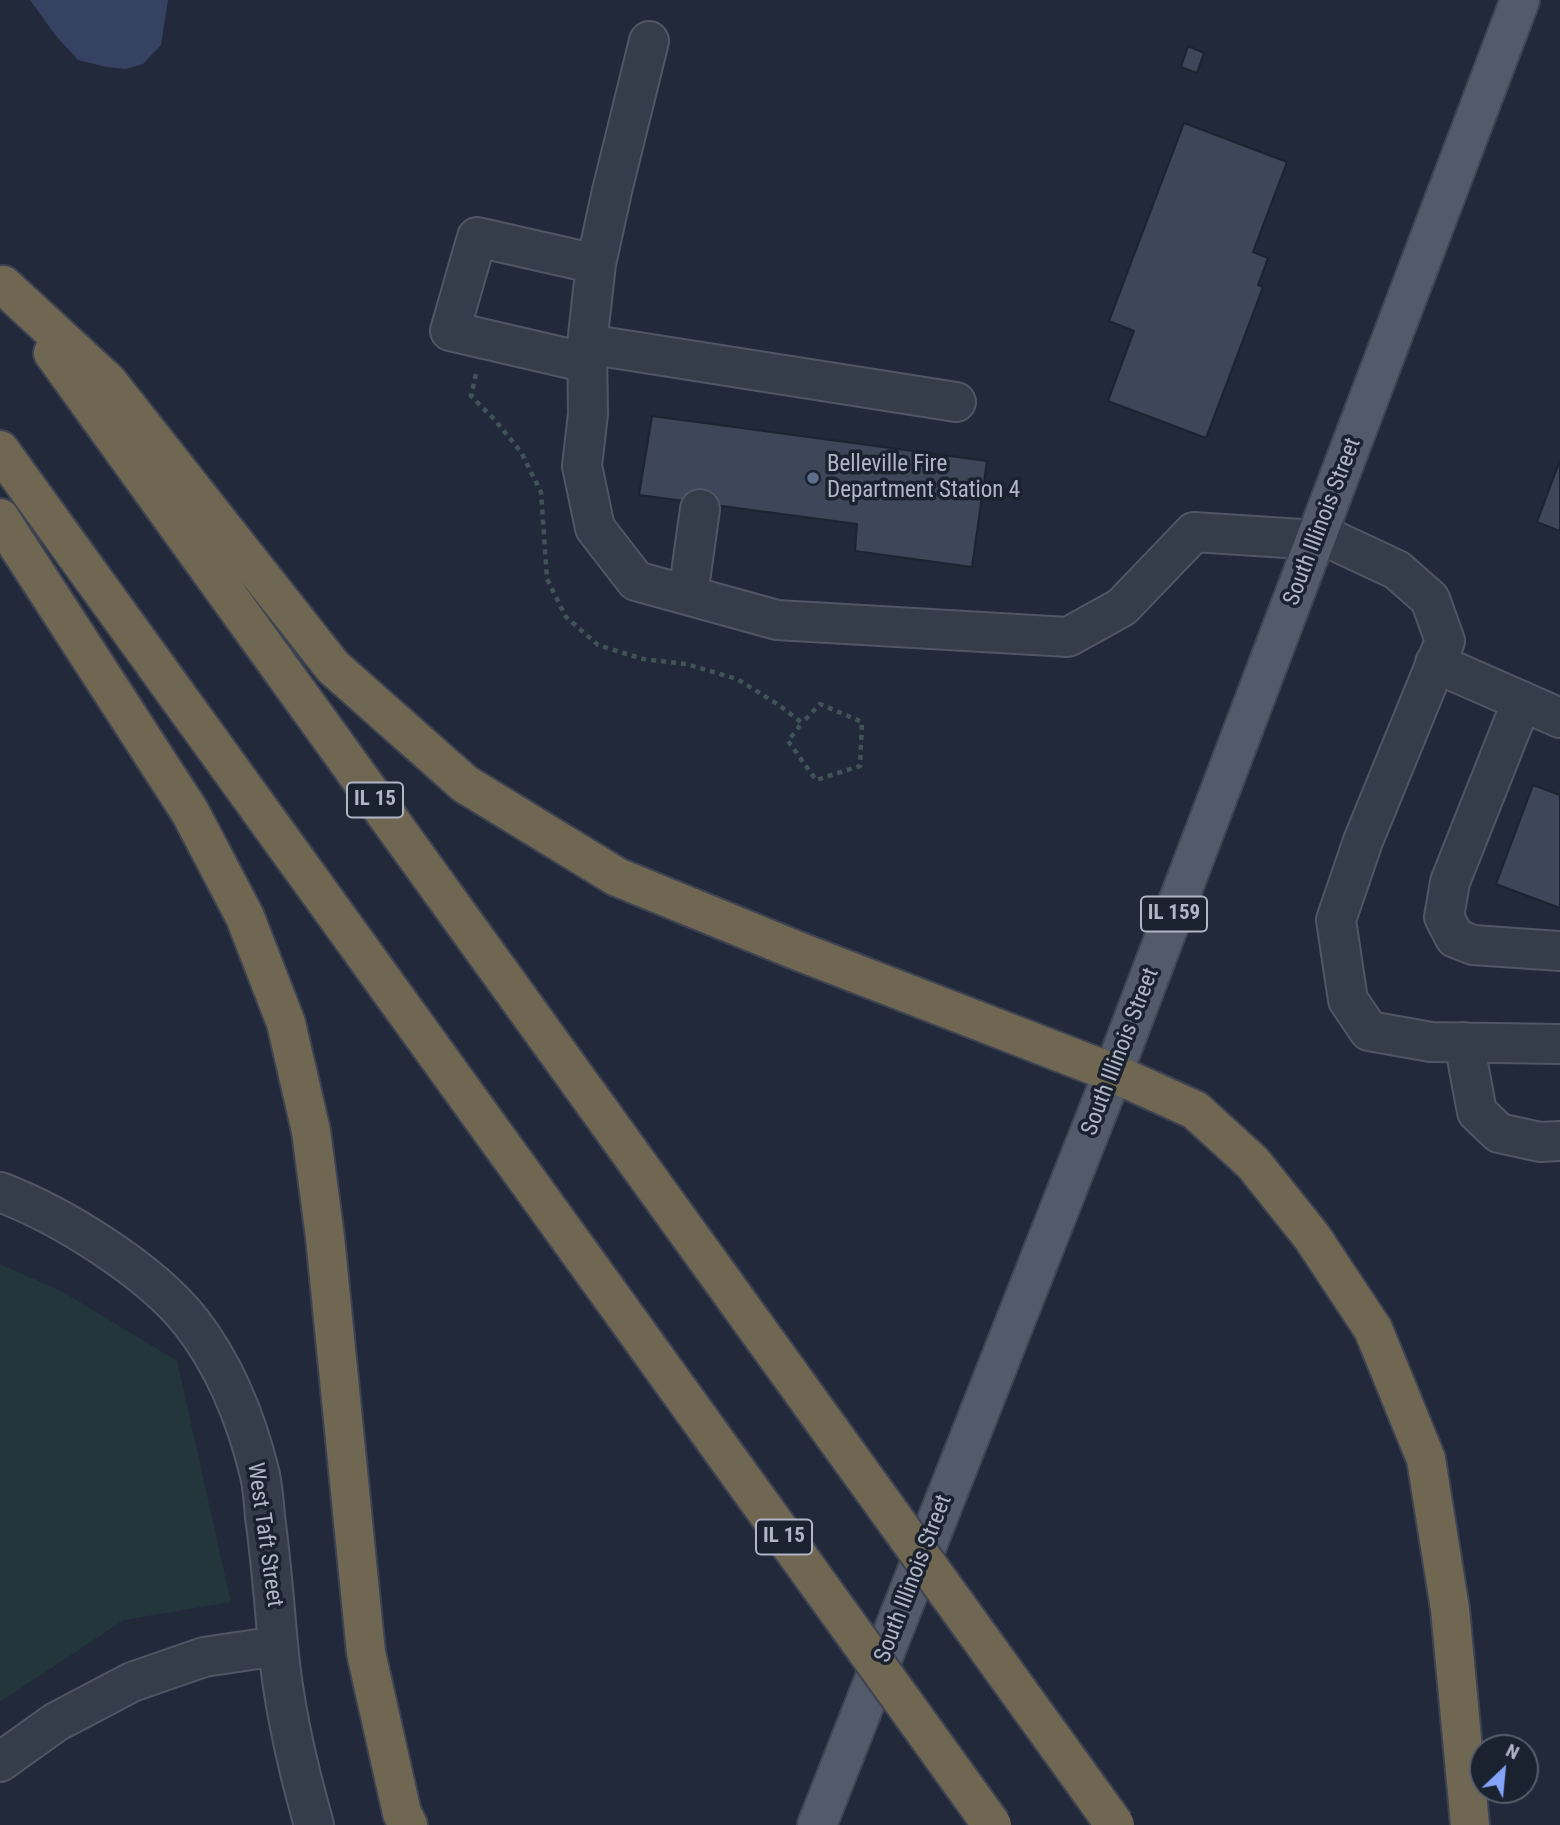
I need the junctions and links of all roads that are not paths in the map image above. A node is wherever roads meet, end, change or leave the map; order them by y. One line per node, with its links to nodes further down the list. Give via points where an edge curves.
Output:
1 (1520, 0): 10 (main road, South Illinois Street / IL 159)
2 (649, 41): 3 (street)
3 (596, 264): 5 (street); 5 (street, via 477,237 450,331)
4 (1, 283): 18 (highway, via 108,382 333,667 465,784 617,877); 27 (highway, IL 15, bridge)
5 (587, 353): 6 (street); 11 (street, via 582,466 595,528 635,581)
6 (956, 402)
7 (0, 450): 26 (highway, IL 15, bridge)
8 (700, 509): 11 (street)
9 (0, 518): 24 (highway, via 190,812 245,917 286,1023 312,1131 366,1653)
10 (1317, 536): 11 (street, via 1194,532 1122,607 1068,637 777,620); 12 (street, via 1397,570 1430,599 1445,641); 18 (main road, South Illinois Street / IL 159)
11 (688, 596)
12 (1435, 663): 13 (street); 16 (street, via 1336,920 1348,1000 1369,1031 1431,1042)
13 (1522, 701): 14 (street); 15 (street, via 1450,882 1444,917 1455,938 1473,944)
14 (1560, 718)
15 (1560, 951)
16 (1464, 1042): 17 (street); 19 (street, via 1477,1112 1499,1133)
17 (1560, 1044)
18 (1113, 1073): 25 (main road, South Illinois Street / IL 159); 28 (highway, via 1195,1110 1253,1163 1312,1237 1373,1329 1426,1460 1450,1609)
19 (1560, 1141)
20 (0, 1192): 21 (street, West Taft Street, via 76,1229 156,1286 190,1321 217,1361 241,1412 260,1477)
21 (278, 1646): 22 (street, via 204,1657 132,1682 56,1722); 23 (street, West Taft Street, via 287,1718)
22 (0, 1762)
23 (314, 1825)
24 (408, 1825)
25 (817, 1825)
26 (992, 1825)
27 (1115, 1825)
28 (1470, 1825)

